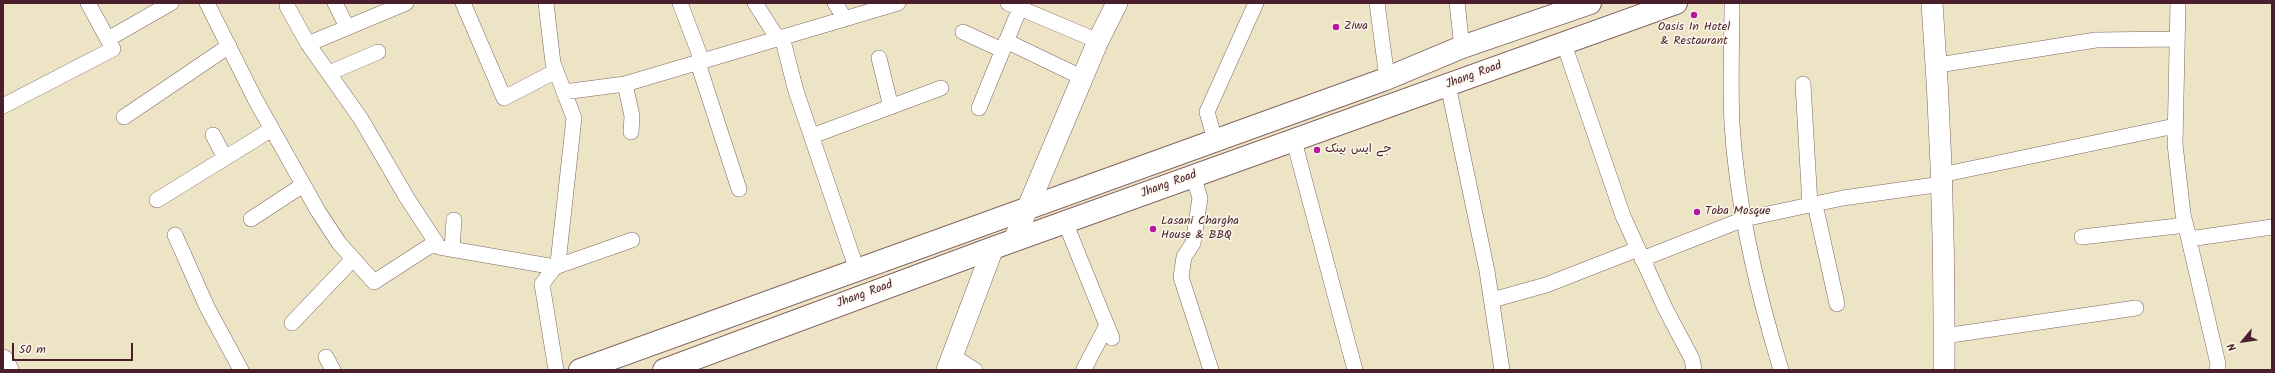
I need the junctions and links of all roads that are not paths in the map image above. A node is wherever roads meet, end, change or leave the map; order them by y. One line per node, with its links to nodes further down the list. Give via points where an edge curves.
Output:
1 (88, 3): 28 (street)
2 (171, 3): 28 (street)
3 (206, 3): 33 (street)
4 (335, 3): 25 (street)
5 (406, 3): 23 (street)
6 (463, 3): 40 (street, via 504,98)
7 (546, 3): 40 (street)
8 (680, 3): 38 (street)
9 (755, 3): 27 (street)
10 (835, 3): 24 (street)
11 (898, 3): 24 (street)
12 (1117, 3): 30 (street)
13 (1256, 3): 58 (street, via 1207,112)
14 (1377, 3): 43 (street)
15 (1457, 3): 35 (street)
16 (1590, 3): 35 (main road)
17 (1676, 3): 32 (main road, Jhang Road)
18 (1732, 3): 69 (street, via 1732,124)
19 (1932, 3): 39 (street)
20 (2178, 3): 29 (street)
21 (1017, 5): 30 (street); 34 (street)
22 (287, 6): 31 (street)
23 (383, 7): 25 (street)
24 (845, 19): 27 (street)
25 (347, 27): 31 (street)
26 (963, 32): 34 (street)
27 (780, 38): 38 (street); 57 (street)
28 (108, 39): 49 (street, via 113,49)
29 (2176, 39): 39 (street, via 2096,40); 53 (street)
30 (1098, 41): 42 (street)
31 (308, 44): 41 (street)
32 (1564, 44): 46 (main road, Jhang Road); 81 (street, via 1623,216)
33 (229, 46): 52 (street); 54 (street)
34 (1004, 46): 42 (street); 51 (street)
35 (1462, 47): 43 (main road)
36 (378, 52): 41 (street)
37 (879, 58): 50 (street)
38 (700, 62): 44 (street); 64 (street)
39 (1938, 65): 62 (street)
40 (556, 71): 48 (street)
41 (329, 73): 78 (street, via 361,119)
42 (1083, 78): 67 (street)
43 (1387, 78): 58 (main road)
44 (625, 84): 48 (street); 55 (street, via 632,116)
45 (1803, 84): 66 (street)
46 (1448, 85): 59 (main road, Jhang Road); 85 (street)
47 (941, 88): 50 (street)
48 (564, 92): 83 (street, via 574,118 558,264)
49 (3, 106)
50 (891, 107): 57 (street)
51 (979, 108)
52 (124, 117)
53 (2175, 126): 62 (street); 73 (street, via 2175,144)
54 (272, 129): 60 (street); 63 (street)
55 (631, 132)
56 (213, 136): 60 (street)
57 (812, 136): 84 (street)
58 (1215, 140): 67 (main road)
59 (1294, 140): 61 (main road, Jhang Road); 100 (street)
60 (225, 158): 65 (street)
61 (1193, 176): 71 (main road, Jhang Road); 99 (street, via 1200,198 1193,242 1184,257 1181,278)
62 (1942, 180): 66 (street); 89 (street)
63 (303, 185): 68 (street); 82 (street, via 338,243)
64 (739, 189)
65 (158, 200)
66 (1813, 205): 69 (street); 86 (street)
67 (1027, 208): 77 (street); 84 (main road)
68 (251, 219)
69 (1744, 219): 81 (street); 103 (street, via 1771,338)
70 (454, 220): 80 (street)
71 (1065, 222): 77 (main road, Jhang Road); 92 (street, via 1109,331)
72 (2272, 227): 73 (street)
73 (2188, 232): 75 (street); 105 (street, via 2218,364)
74 (175, 236): 94 (street, via 206,307)
75 (2082, 237)
76 (632, 240): 83 (street)
77 (1014, 240): 79 (main road, Jhang Road)
78 (436, 242): 80 (street, via 439,247); 82 (street, via 374,282)
79 (993, 248): 91 (street); 97 (main road, Jhang Road)
80 (452, 249): 83 (street)
81 (1640, 254): 85 (street); 102 (street, via 1692,359)
82 (353, 259): 88 (street)
83 (555, 267): 95 (street, via 542,284)
84 (857, 270): 96 (main road)
85 (1492, 300): 101 (street)
86 (1837, 304)
87 (2136, 308): 89 (street)
88 (292, 323)
89 (1944, 336): 104 (street)
90 (3, 360): 93 (street)
91 (950, 363): 98 (street)
92 (1084, 369)
93 (8, 370)
94 (241, 370)
95 (556, 370)
96 (580, 370)
97 (664, 370)
98 (975, 370)
99 (1211, 370)
100 (1355, 370)
101 (1502, 370)
102 (1694, 370)
103 (1781, 370)
104 (1944, 370)
105 (2217, 370)

